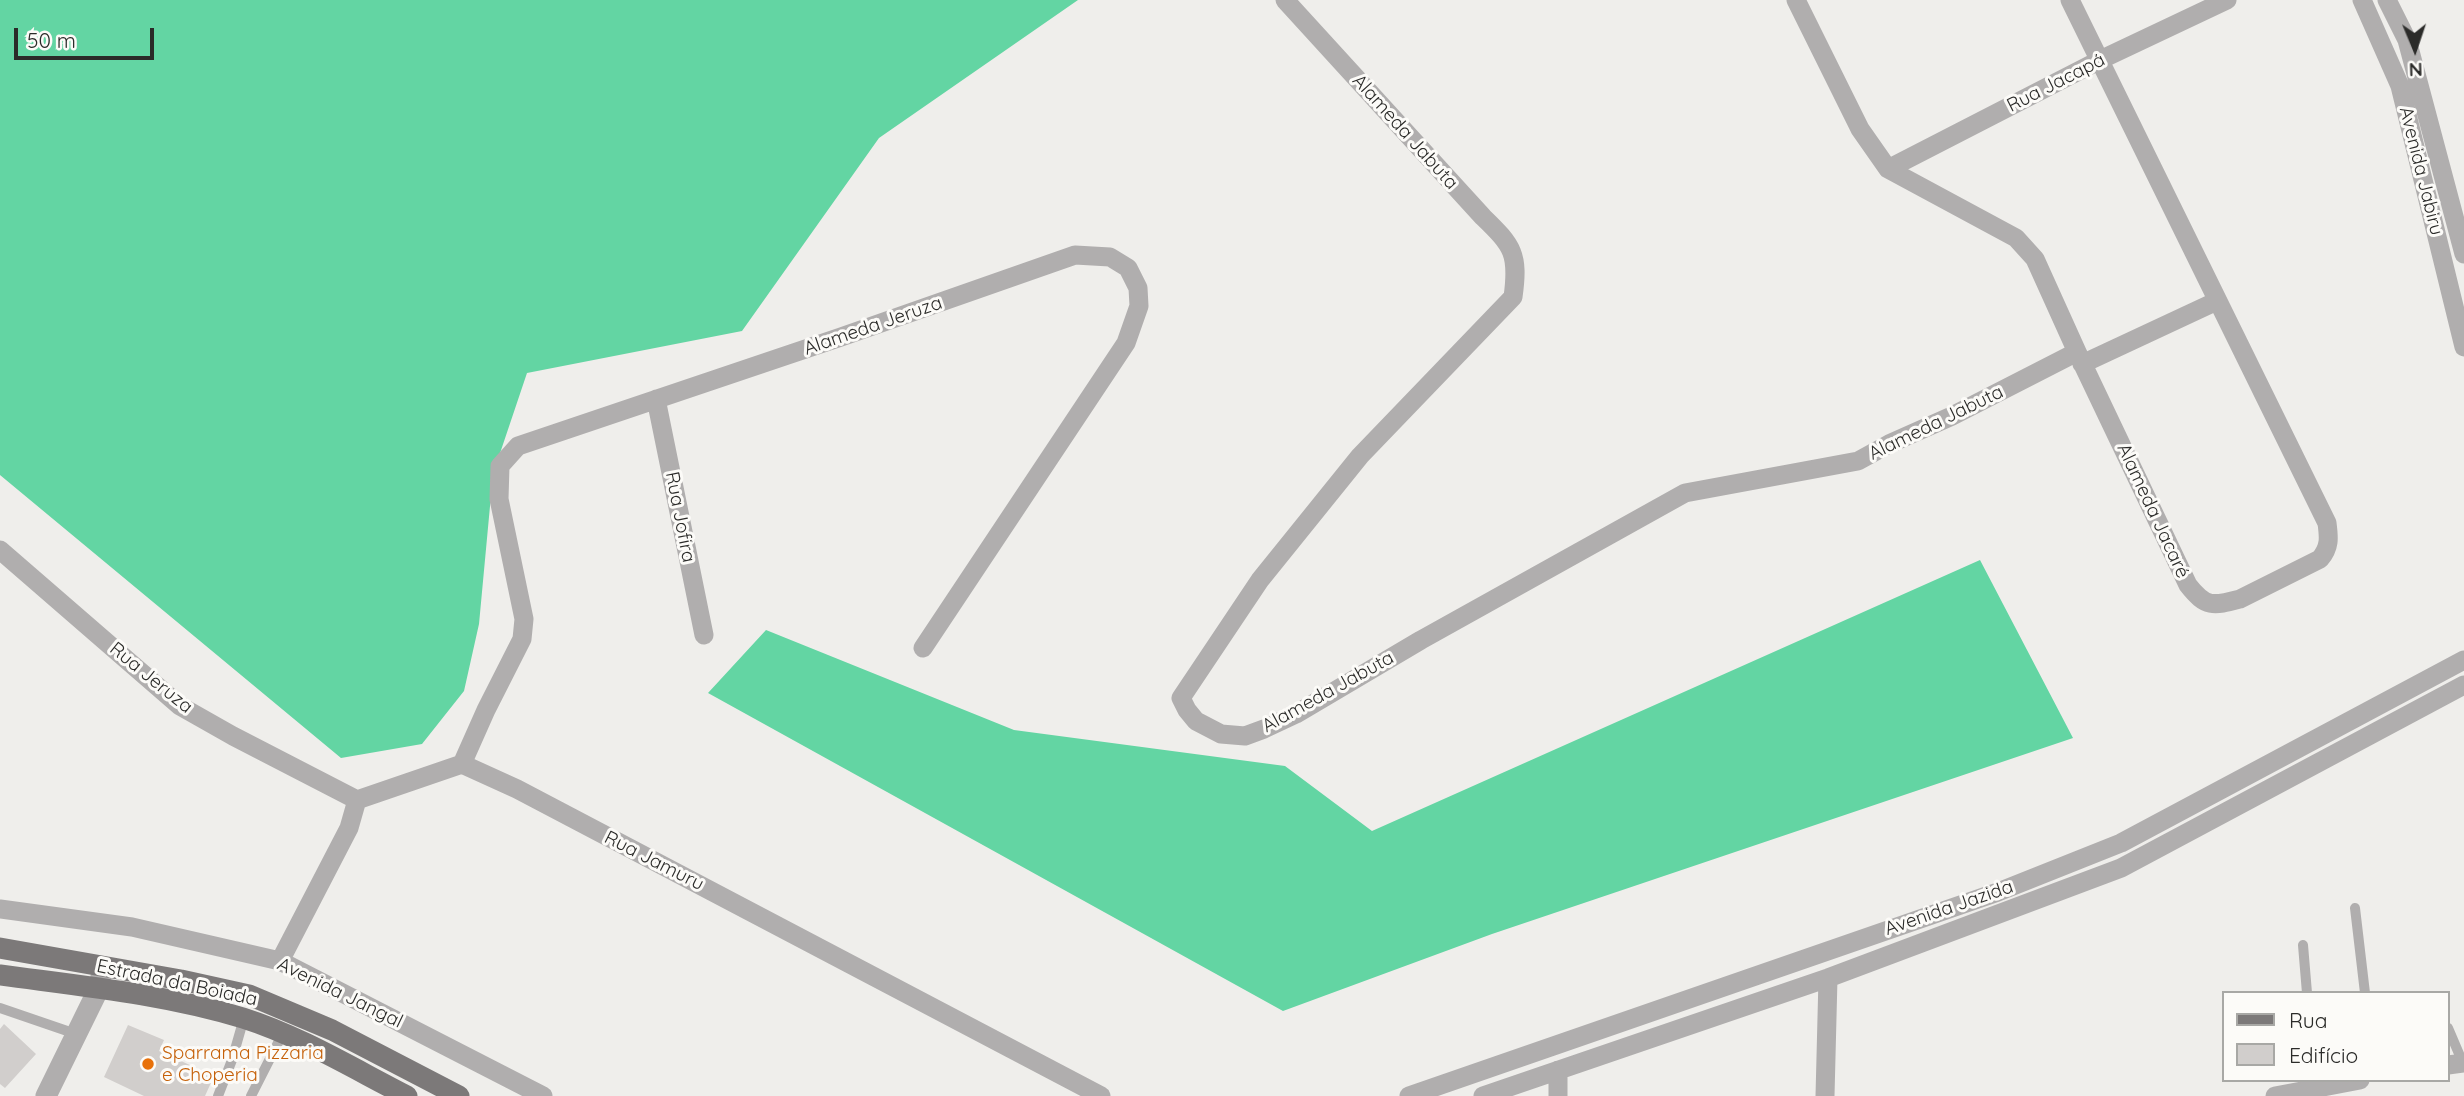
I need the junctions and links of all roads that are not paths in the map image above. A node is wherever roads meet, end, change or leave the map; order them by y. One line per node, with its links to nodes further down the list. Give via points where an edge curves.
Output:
1 (1285, 0): 12 (street, Alameda Jabuta, via 1507,241 1517,266 1513,298 1360,456 1260,580 1181,698 1196,721 1221,734 1245,736 1296,714 1685,494 1858,461)
2 (1796, 0): 8 (street, Alameda Jacaré, via 1860,129)
3 (2070, 0): 7 (street, Alameda Jacaré)
4 (2227, 0): 7 (street, Rua Jacapá)
5 (2362, 0): 11 (street, Avenida Jabiru, via 2400,86)
6 (2387, 0): 9 (street, Avenida Jabiru, via 2407,40)
7 (2100, 60): 8 (street, Rua Jacapá); 10 (street, Alameda Jacaré)
8 (1888, 169): 12 (street, Alameda Jacaré, via 2016,238 2035,259)
9 (2464, 254)
10 (2217, 301): 12 (street); 12 (street, Alameda Jacaré, via 2327,523 2330,540 2320,559 2249,594 2213,605 2200,601 2188,585)
11 (2464, 347)
12 (2079, 358)
13 (656, 399): 15 (street, Rua Jofira); 16 (street, Alameda Jeruza, via 1074,255 1110,257 1128,268 1138,288 1139,306 1126,344); 19 (street, Alameda Jeruza, via 532,439 518,446 500,466 499,499 524,619 522,639)
14 (0, 550): 20 (street, Rua Jeruza, via 180,706)
15 (704, 635)
16 (923, 648)
17 (2464, 660): 25 (street, Avenida Jazida, via 2121,844 1998,892)
18 (2464, 685): 29 (street, Avenida Jazida, via 2120,868)
19 (463, 764): 20 (street); 49 (street, Rua Jamuru)
20 (357, 800): 26 (street, via 349,828)
21 (2355, 908): 32 (lane)
22 (0, 909): 26 (street, Avenida Jangal, via 132,927)
23 (2303, 946): 31 (lane)
24 (0, 948): 27 (main road, Estrada da Boiada)
25 (1820, 952): 29 (street, via 1836,955 1839,961); 38 (street, Avenida Jazida)
26 (279, 961): 48 (street, Avenida Jangal)
27 (103, 966): 30 (street); 47 (main road, Estrada da Boiada, via 249,995 332,1030)
28 (0, 975): 30 (main road, Estrada da Boiada)
29 (1827, 978): 40 (street, Avenida Jazida); 53 (street)
30 (99, 988): 34 (main road, Estrada da Boiada); 37 (street)
31 (2307, 991)
32 (2365, 991)
33 (0, 1008): 37 (lane)
34 (244, 1018): 36 (main road, Estrada da Boiada); 44 (lane)
35 (2450, 1032): 39 (lane)
36 (283, 1033): 45 (lane); 46 (main road, Estrada da Boiada)
37 (76, 1034): 43 (street)
38 (1551, 1045): 40 (street, via 1541,1063); 50 (street, Avenida Jazida)
39 (2464, 1063)
40 (1558, 1070): 51 (street, Avenida Jazida); 52 (street)
41 (2338, 1082): 42 (street)
42 (2315, 1084): 54 (street)
43 (46, 1096)
44 (218, 1096)
45 (251, 1096)
46 (408, 1096)
47 (459, 1096)
48 (543, 1096)
49 (1101, 1096)
50 (1409, 1096)
51 (1483, 1096)
52 (1558, 1096)
53 (1825, 1096)
54 (2275, 1096)

